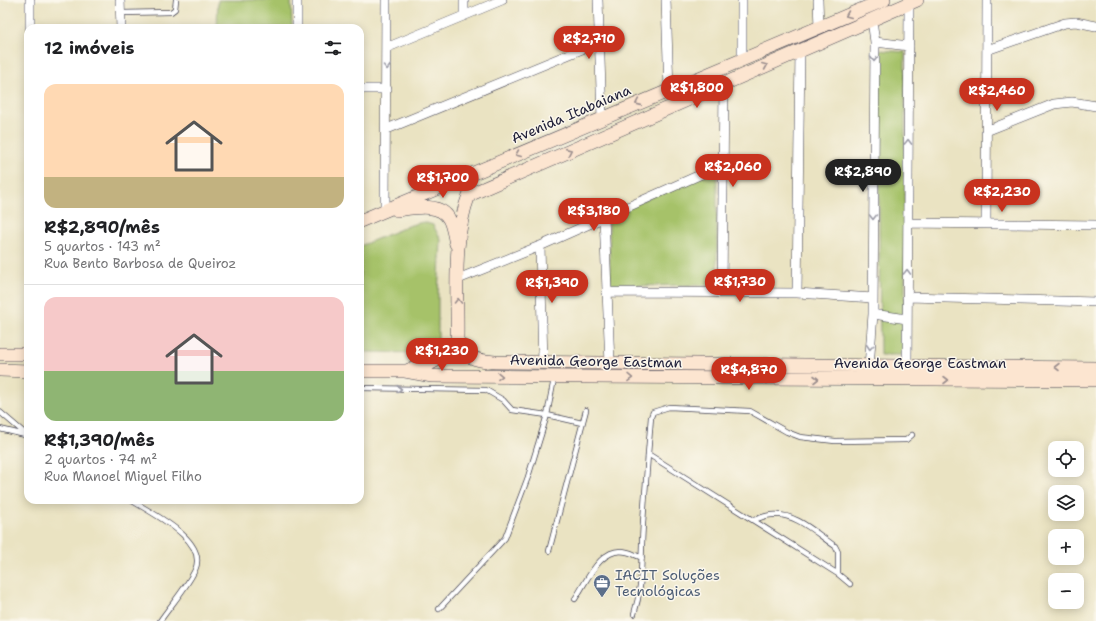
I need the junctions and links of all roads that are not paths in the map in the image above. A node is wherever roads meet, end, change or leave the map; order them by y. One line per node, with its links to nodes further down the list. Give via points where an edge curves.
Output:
1 (30, 0): 18 (street)
2 (120, 0): 15 (street)
3 (176, 0): 15 (lane, via 175,9 171,12)
4 (297, 0): 20 (street)
5 (386, 0): 26 (street)
6 (464, 0): 16 (street)
7 (502, 0): 16 (street)
8 (598, 0): 23 (street)
9 (666, 0): 33 (street)
10 (742, 0): 29 (street)
11 (818, 0): 22 (street)
12 (884, 0): 22 (main road, Avenida Itabaiana, one-way to 22)
13 (987, 0): 28 (street)
14 (913, 2): 17 (main road); 25 (street)
15 (120, 13): 19 (street)
16 (464, 16): 26 (street)
17 (872, 20): 24 (street); 27 (main road)
18 (30, 24)
19 (121, 24)
20 (297, 24)
21 (1096, 26): 28 (street, via 1076,22 1065,23)
22 (819, 28): 29 (main road, Avenida Itabaiana)
23 (599, 42): 35 (street); 36 (street)
24 (874, 42): 25 (street); 52 (street, one-way to 52)
25 (909, 46): 42 (street, one-way to 25)
26 (386, 48): 32 (street, one-way to 32)
27 (800, 50): 30 (main road, one-way to 27); 50 (street)
28 (987, 50): 37 (street)
29 (742, 59): 33 (main road, Avenida Itabaiana)
30 (724, 83): 38 (street); 46 (main road, one-way to 30, via 464,209 469,195)
31 (364, 89): 32 (street)
32 (387, 89): 36 (street)
33 (669, 90): 35 (main road, Avenida Itabaiana, one-way to 35)
34 (1096, 106): 37 (street, via 1072,102 1054,104)
35 (602, 119): 39 (main road, Avenida Itabaiana, one-way to 39)
36 (387, 129): 39 (street)
37 (986, 131): 43 (street)
38 (722, 165): 40 (street); 49 (street)
39 (385, 210): 41 (main road, Avenida Itabaiana); 46 (main road, via 434,208 444,212 450,220)
40 (604, 216): 45 (street); 48 (street)
41 (364, 219)
42 (908, 223): 43 (street); 51 (street, one-way to 42)
43 (986, 223): 44 (street)
44 (1096, 225)
45 (540, 246): 47 (street); 59 (street)
46 (458, 251): 47 (main road)
47 (458, 278): 56 (main road, one-way to 47)
48 (608, 292): 49 (street); 60 (street)
49 (722, 292): 50 (street)
50 (797, 293): 52 (street)
51 (907, 297): 53 (street); 55 (street)
52 (873, 298): 54 (street)
53 (1096, 302)
54 (873, 314): 55 (street); 61 (street, one-way to 61)
55 (907, 319): 62 (street)
56 (457, 340): 59 (main road, Avenida George Eastman, via 474,360); 67 (main road, via 442,358 420,368)
57 (0, 354): 58 (main road)
58 (24, 354)
59 (543, 363): 60 (main road, Avenida George Eastman)
60 (610, 364): 61 (main road, Avenida George Eastman)
61 (869, 367): 62 (main road, Avenida George Eastman)
62 (907, 367): 63 (main road, Avenida George Eastman, one-way to 62)
63 (1096, 368)
64 (0, 370): 65 (main road)
65 (24, 371)
66 (364, 371): 67 (main road, Avenida George Eastman)
67 (405, 371): 68 (main road, Avenida George Eastman, one-way to 68, via 432,376)
68 (555, 377): 69 (main road, Avenida George Eastman, one-way to 69); 73 (lane)
69 (1096, 380)
70 (364, 388): 73 (lane, one-way to 73, via 486,390 503,400 512,410)
71 (586, 410): 74 (lane)
72 (0, 412): 76 (lane)
73 (547, 415): 74 (lane); 87 (lane, via 528,478 505,538)
74 (582, 423): 82 (lane)
75 (0, 429): 77 (lane)
76 (24, 433)
77 (24, 435)
78 (912, 435): 79 (lane, via 906,440 835,441 800,437 750,411 669,407 653,412)
79 (648, 454): 81 (lane); 83 (lane)
80 (137, 504): 89 (lane, via 181,533 192,544 196,555 195,569)
81 (754, 520): 84 (lane); 84 (lane, via 784,515 797,521 835,546 838,552)
82 (549, 551)
83 (642, 558): 86 (lane, via 626,551 610,552 601,560); 88 (lane, via 640,596)
84 (838, 574): 85 (lane)
85 (850, 584)
86 (575, 599)
87 (439, 609)
88 (634, 614)
89 (160, 621)

